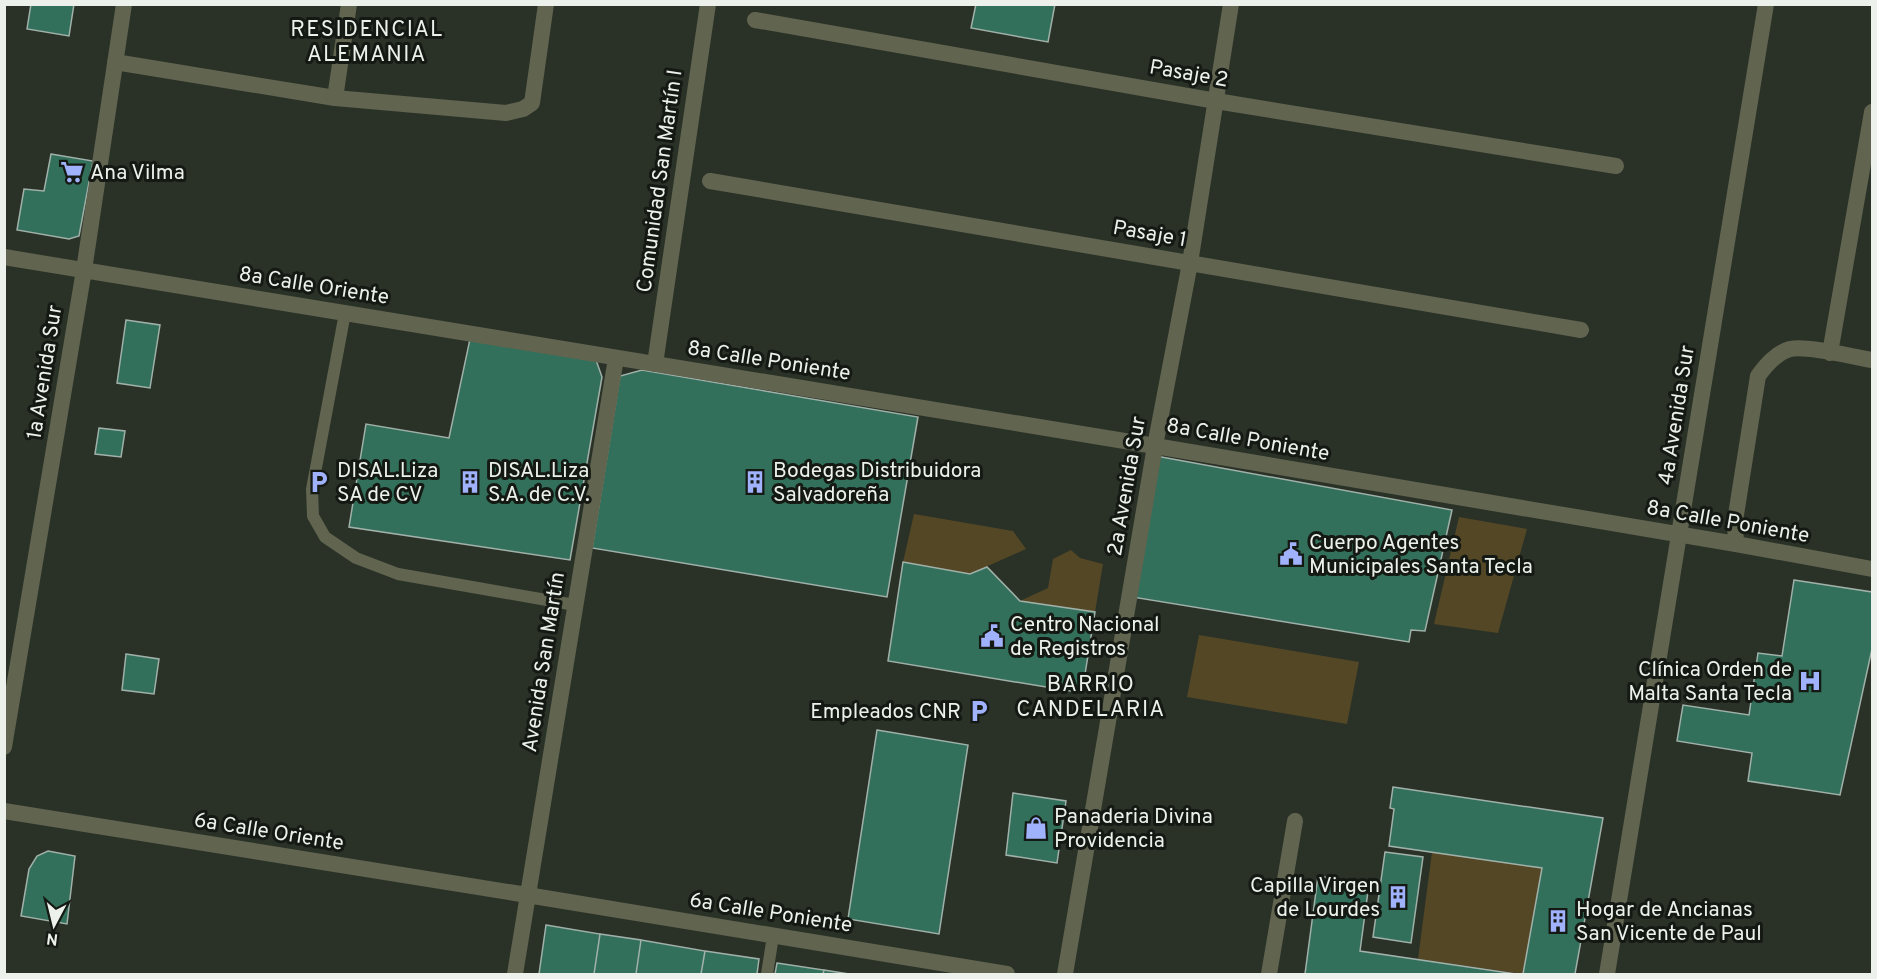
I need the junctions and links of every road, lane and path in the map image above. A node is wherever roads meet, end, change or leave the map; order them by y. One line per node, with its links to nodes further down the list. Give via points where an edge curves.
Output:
1 (124, 4): 8 (street, 1a Avenida Sur)
2 (349, 4): 9 (street)
3 (546, 4): 9 (street, via 532,103 523,109 506,113)
4 (708, 4): 22 (street, Comunidad San Martín I)
5 (1231, 4): 10 (street, 2a Avenida Sur)
6 (1766, 4): 24 (street, 4a Avenida Sur)
7 (755, 20): 10 (street, Pasaje 2)
8 (115, 62): 9 (street); 16 (street, 1a Avenida Sur)
9 (335, 98)
10 (1216, 100): 12 (street, Pasaje 2); 15 (street, 2a Avenida Sur)
11 (1872, 112): 19 (street)
12 (1616, 166)
13 (710, 181): 15 (street, Pasaje 1)
14 (4, 257): 16 (street, 8a Calle Oriente)
15 (1190, 263): 18 (street, Pasaje 1); 23 (street, 2a Avenida Sur)
16 (84, 270): 17 (street, 8a Calle Oriente); 28 (street, 1a Avenida Sur)
17 (345, 313): 20 (street, 8a Calle Oriente); 27 (lane, via 312,489 313,516 325,537 356,558 398,574)
18 (1581, 330)
19 (1830, 353): 21 (street); 25 (street, via 1789,350 1766,365 1758,376 1735,521)
20 (616, 358): 22 (street, 8a Calle Poniente); 27 (street, Avenida San Martín)
21 (1872, 360)
22 (654, 364): 23 (street, 8a Calle Poniente)
23 (1155, 446): 24 (street, 8a Calle Poniente); 36 (street, 2a Avenida Sur)
24 (1679, 535): 25 (street, 8a Calle Poniente); 38 (street, 4a Avenida Sur)
25 (1736, 544): 26 (street, 8a Calle Poniente)
26 (1872, 569)
27 (575, 605): 31 (street, Avenida San Martín)
28 (4, 747)
29 (4, 811): 31 (street, 6a Calle Oriente)
30 (1295, 821): 37 (street)
31 (527, 895): 32 (street, 6a Calle Poniente); 33 (street, Avenida San Martín)
32 (773, 936): 34 (lane); 35 (street, 6a Calle Poniente)
33 (514, 975)
34 (767, 975)
35 (1007, 975)
36 (1065, 975)
37 (1269, 975)
38 (1607, 975)

